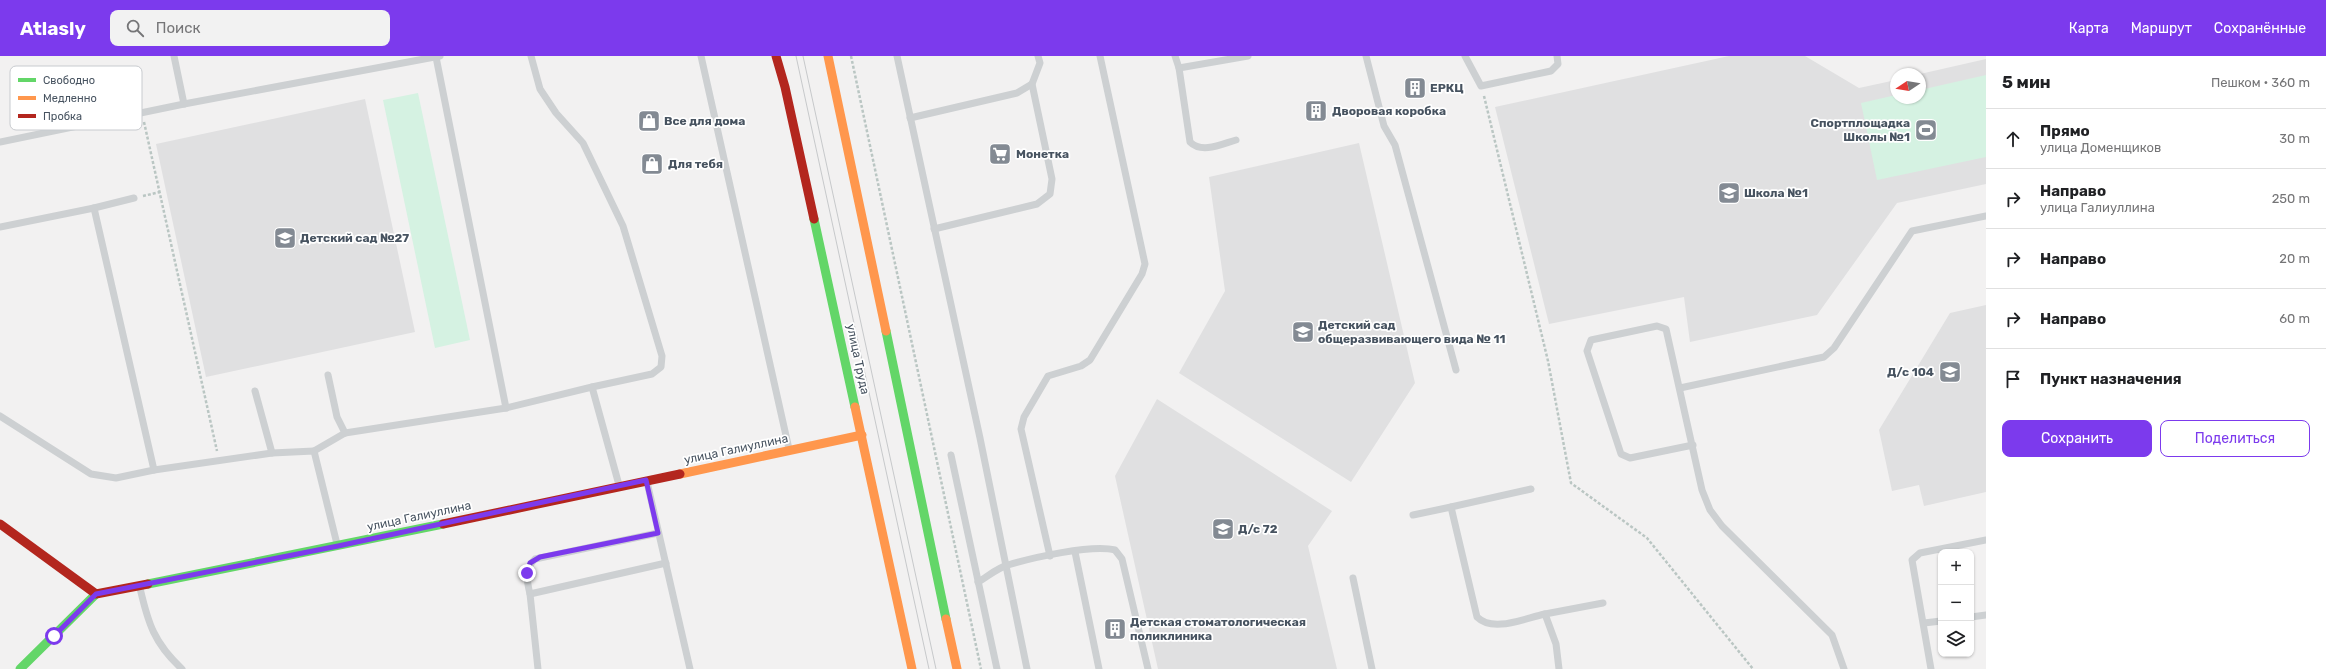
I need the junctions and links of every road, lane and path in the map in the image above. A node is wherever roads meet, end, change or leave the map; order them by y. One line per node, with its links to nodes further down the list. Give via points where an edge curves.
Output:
1 (174, 56): 19 (lane)
2 (531, 56): 33 (lane, via 540,89 556,113 583,143 623,226 662,356 660,367 652,374)
3 (701, 56): 41 (lane)
4 (776, 56): 39 (main road, улица Труда)
5 (828, 56): 76 (main road)
6 (851, 56): 77 (path)
7 (897, 56): 21 (lane)
8 (1038, 56): 17 (lane, via 1040,63)
9 (1100, 56): 57 (lane, via 1145,264 1142,274 1093,356 1081,366 1048,376 1022,421 1021,430)
10 (1175, 56): 16 (lane)
11 (1248, 56): 16 (lane)
12 (1366, 56): 31 (lane, via 1384,126 1395,145)
13 (1465, 56): 18 (lane)
14 (1557, 56): 18 (lane, via 1558,64 1551,71)
15 (438, 57): 19 (lane); 36 (lane)
16 (1179, 68): 23 (lane, via 1190,142 1199,148 1205,148)
17 (1032, 84): 21 (lane, via 1017,92); 30 (lane, via 1052,179 1050,194 1037,204)
18 (1481, 86): 84 (path, via 1548,361 1571,483 1647,538)
19 (184, 104): 20 (lane)
20 (142, 113): 25 (path)
21 (910, 118): 30 (lane)
22 (59, 130): 24 (lane)
23 (1236, 140)
24 (0, 142)
25 (160, 192): 26 (path); 45 (path, via 218,454)
26 (134, 198): 27 (lane)
27 (94, 208): 29 (lane); 46 (lane)
28 (1986, 216): 34 (lane, via 1912,231 1834,348 1824,357)
29 (0, 227)
30 (934, 229): 59 (lane)
31 (1456, 370)
32 (328, 375): 38 (lane, via 337,417)
33 (592, 387): 36 (lane); 48 (lane)
34 (1680, 388): 40 (lane); 40 (lane, via 1668,333 1664,327 1657,326 1601,337 1588,343 1587,351 1621,454 1630,458)
35 (255, 391): 43 (lane)
36 (506, 408): 38 (lane)
37 (0, 416): 46 (lane, via 91,474 116,478)
38 (344, 433): 42 (lane)
39 (862, 435): 41 (main road, улица Галиуллина); 75 (main road, улица Труда)
40 (1693, 445): 85 (lane, via 1702,490 1710,510 1722,526 1828,629 1836,641)
41 (789, 449): 47 (main road, улица Галиуллина)
42 (314, 451): 43 (lane); 55 (lane)
43 (272, 453): 45 (lane)
44 (951, 455): 61 (lane)
45 (232, 459): 46 (lane)
46 (154, 470)
47 (646, 480): 48 (main road, улица Галиуллина); 53 (lane)
48 (619, 485): 55 (main road, улица Галиуллина)
49 (1531, 489): 50 (lane)
50 (1451, 507): 51 (lane); 66 (lane, via 1477,617 1482,622 1496,625)
51 (1413, 515)
52 (0, 524): 63 (main road)
53 (658, 533): 58 (lane); 64 (lane, via 535,559 527,573)
54 (1986, 540): 70 (lane, via 1920,553 1914,557 1913,564)
55 (338, 546): 62 (main road, улица Галиуллина)
56 (1075, 552): 57 (lane); 80 (lane); 81 (lane, via 1104,548 1115,550 1119,554)
57 (1050, 556): 59 (lane)
58 (666, 563): 64 (lane); 74 (lane)
59 (1006, 566): 61 (lane); 79 (lane)
60 (1353, 578): 82 (lane)
61 (978, 582): 78 (lane)
62 (140, 586): 63 (main road, улица Галиуллина); 72 (lane, via 152,631 160,646)
63 (96, 594): 71 (main road)
64 (530, 594): 73 (lane)
65 (1604, 604): 66 (lane)
66 (1545, 614): 83 (lane, via 1556,644)
67 (1986, 615): 68 (lane)
68 (1974, 617)
69 (1938, 621): 70 (lane)
70 (1924, 623): 86 (lane)
71 (20, 669)
72 (182, 669)
73 (538, 669)
74 (690, 669)
75 (912, 669)
76 (958, 669)
77 (981, 669)
78 (997, 669)
79 (1026, 669)
80 (1099, 669)
81 (1148, 669)
82 (1372, 669)
83 (1559, 669)
84 (1753, 669)
85 (1844, 669)
86 (1931, 669)

